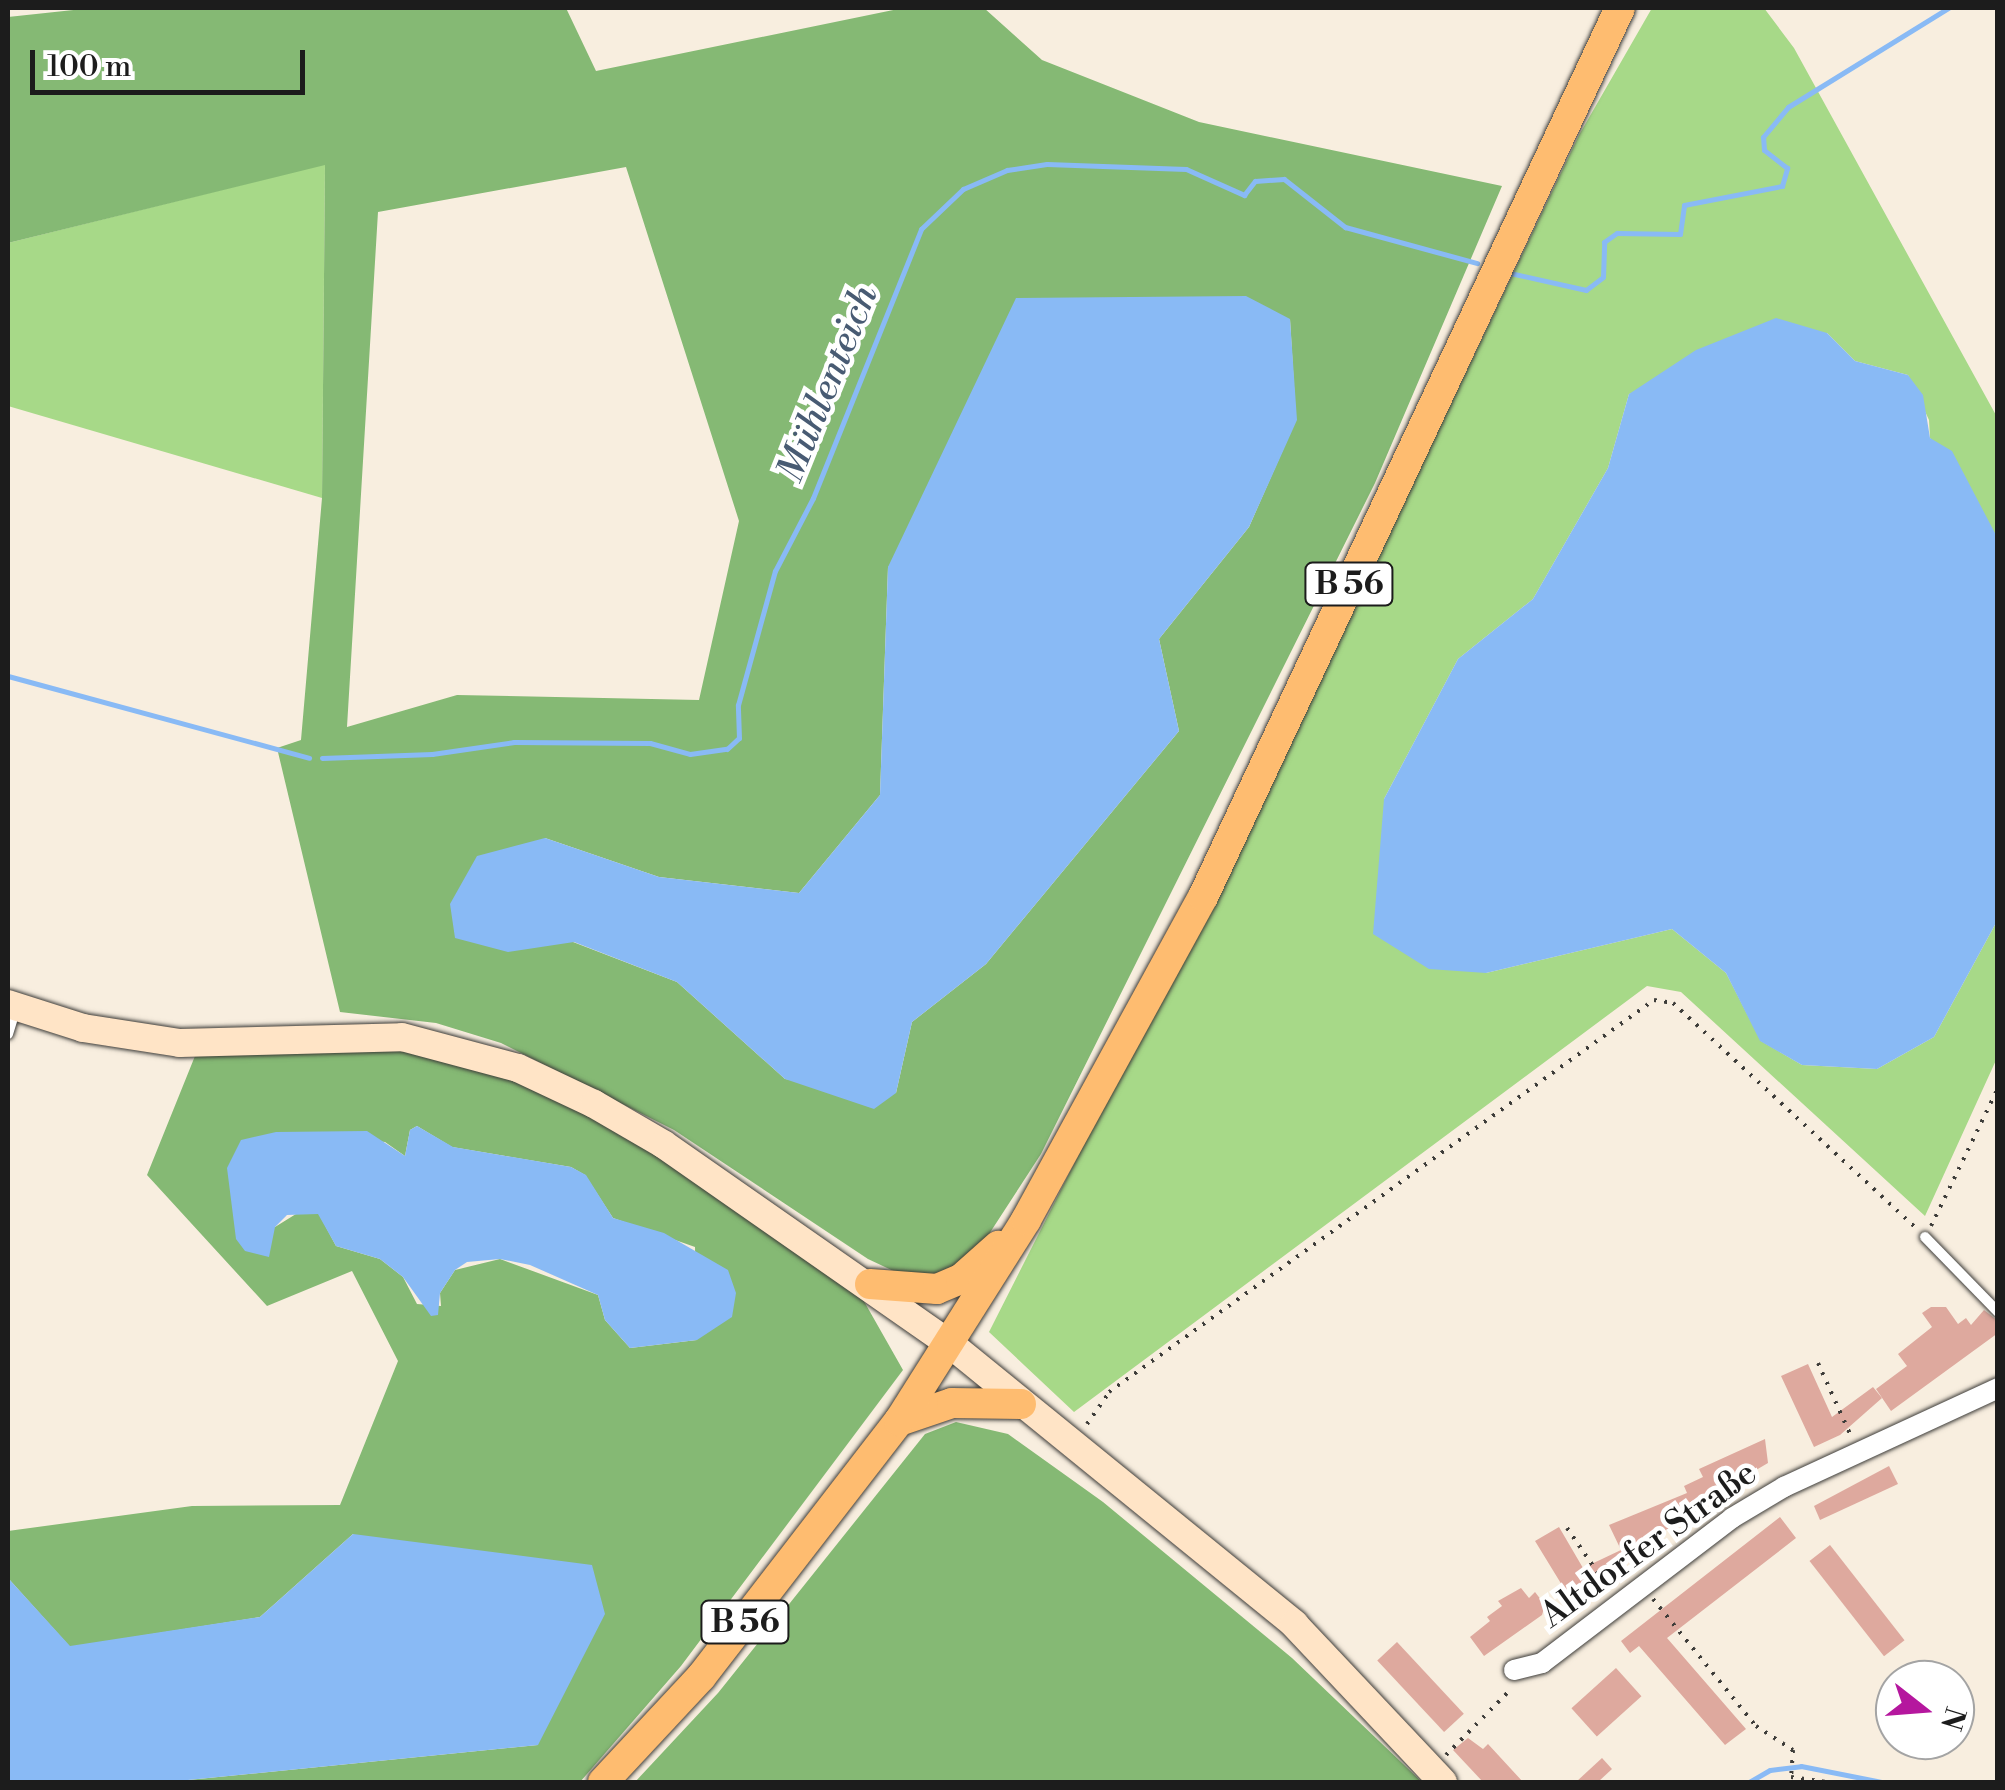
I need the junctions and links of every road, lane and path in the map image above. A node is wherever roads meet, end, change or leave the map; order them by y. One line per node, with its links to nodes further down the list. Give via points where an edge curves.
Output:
1 (1620, 8): 4 (main road, B 56, via 1203,897)
2 (11, 1015): 6 (main road, via 140,1039 402,1037 518,1068 663,1144)
3 (1998, 1088): 5 (path)
4 (1026, 1220): 6 (main road, via 961,1279 938,1290); 8 (main road, B 56)
5 (1926, 1236): 7 (lane); 13 (path, via 1673,1003 1654,1000 1109,1392)
6 (870, 1284): 8 (main road)
7 (1998, 1312)
8 (950, 1344): 11 (main road); 12 (main road, B 56)
9 (1818, 1363): 14 (path)
10 (1998, 1388): 14 (street, Altdorfer Straße)
11 (1021, 1404): 12 (main road, via 952,1403); 13 (main road)
12 (899, 1421): 20 (main road, B 56, via 714,1662)
13 (1073, 1445): 19 (main road, via 1294,1624)
14 (1858, 1453): 16 (street, Altdorfer Straße, via 1732,1518)
15 (1567, 1528): 17 (path)
16 (1644, 1588): 17 (street, Altdorfer Straße); 21 (path, via 1756,1726 1793,1750 1791,1777)
17 (1620, 1605): 18 (street, Altdorfer Straße, via 1542,1664)
18 (1514, 1670): 19 (path, via 1512,1696)
19 (1438, 1777)
20 (603, 1782)
21 (1825, 1782)

